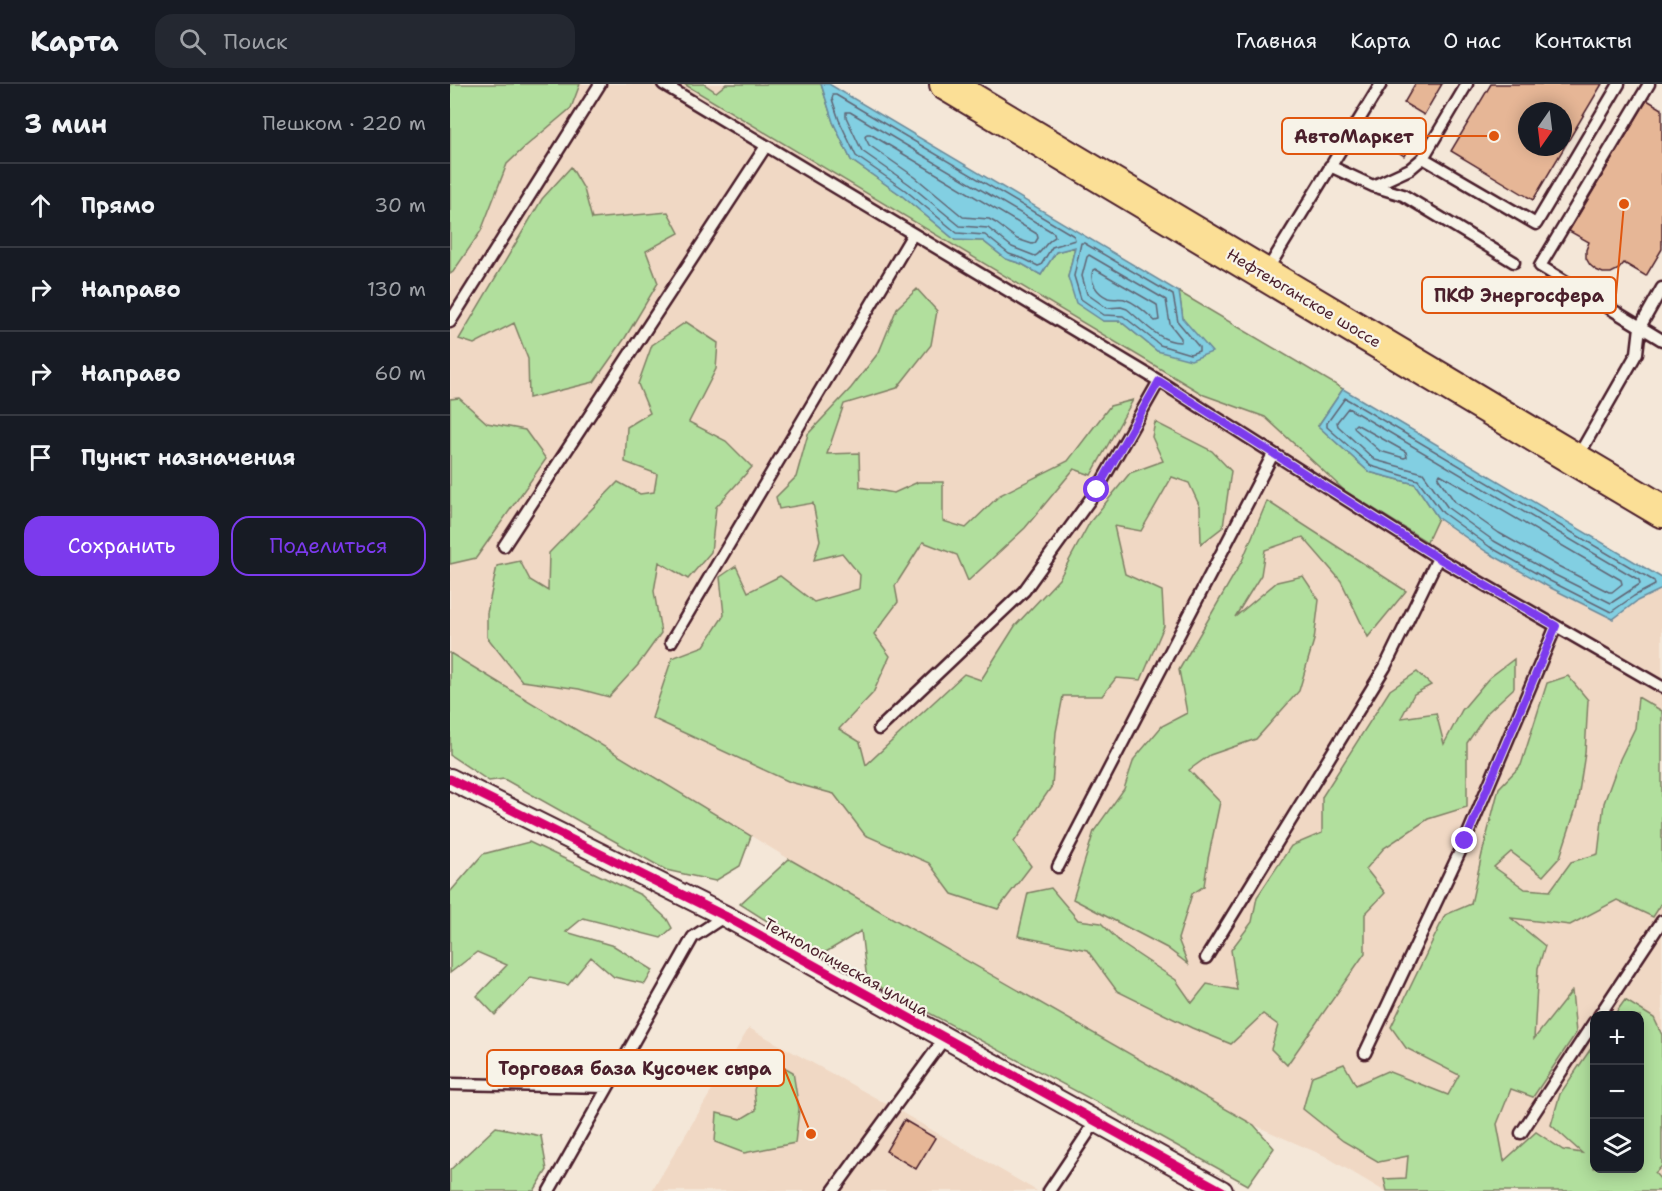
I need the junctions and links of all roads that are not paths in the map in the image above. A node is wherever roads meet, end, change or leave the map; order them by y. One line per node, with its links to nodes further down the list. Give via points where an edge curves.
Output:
1 (600, 84): 16 (lane)
2 (663, 84): 8 (lane)
3 (946, 84): 14 (main road, Нефтеюганское шоссе)
4 (1381, 84): 10 (lane)
5 (1467, 84): 9 (lane)
6 (1619, 84): 9 (lane, via 1536,224)
7 (1649, 84): 17 (lane, via 1540,266)
8 (766, 146): 12 (lane); 23 (lane)
9 (1423, 158): 11 (lane, via 1410,169)
10 (1330, 166): 11 (lane); 14 (lane)
11 (1372, 186): 13 (lane, via 1403,195)
12 (913, 234): 19 (lane); 26 (lane)
13 (1514, 262)
14 (1264, 274): 21 (main road, Нефтеюганское шоссе)
15 (1662, 288): 17 (lane)
16 (450, 322)
17 (1640, 327): 18 (lane); 21 (lane, via 1637,353)
18 (1662, 340)
19 (1159, 381): 20 (lane); 28 (lane, via 1097,490 1024,591)
20 (1273, 453): 24 (lane); 30 (lane)
21 (1576, 460): 22 (main road, Нефтеюганское шоссе)
22 (1662, 511)
23 (504, 546)
24 (1438, 558): 25 (lane); 33 (lane, via 1385,667)
25 (1556, 626): 27 (lane); 37 (lane, via 1465,841)
26 (671, 642)
27 (1662, 687)
28 (879, 729)
29 (450, 779): 31 (street, Технологическая улица)
30 (1058, 867)
31 (725, 916): 36 (street, Технологическая улица); 39 (lane, via 693,937)
32 (1662, 921): 34 (lane)
33 (1206, 958)
34 (1602, 1011)
35 (1590, 1028): 41 (lane)
36 (944, 1039): 40 (street, Технологическая улица); 43 (lane)
37 (1365, 1053)
38 (450, 1083): 39 (lane)
39 (608, 1086): 42 (lane)
40 (1096, 1121): 44 (lane); 45 (street, Технологическая улица)
41 (1521, 1133)
42 (549, 1191)
43 (833, 1191)
44 (1049, 1191)
45 (1222, 1191)

